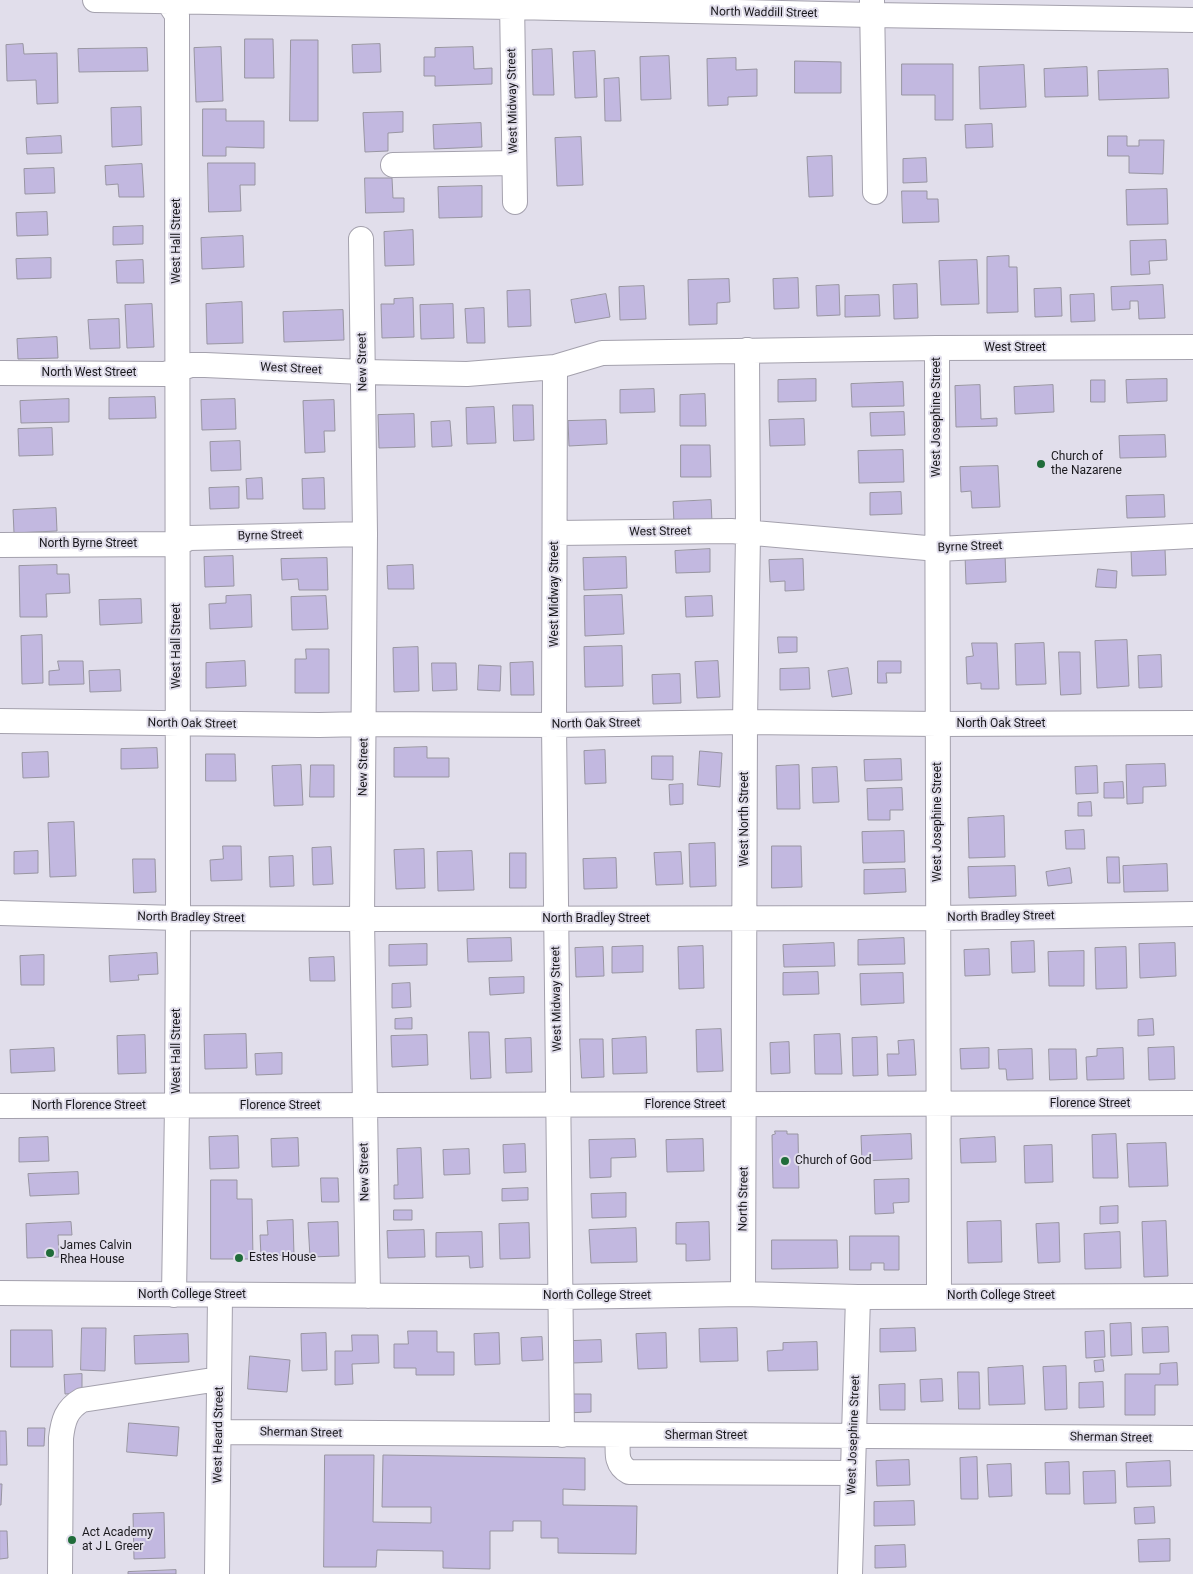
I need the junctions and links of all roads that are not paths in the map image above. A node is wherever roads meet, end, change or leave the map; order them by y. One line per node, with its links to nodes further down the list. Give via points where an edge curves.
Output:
1 (95, 0): 2 (street, North Waddill Street)
2 (168, 1): 3 (street, North Waddill Street); 15 (street, West Hall Street, via 177,15)
3 (512, 3): 4 (street, North Waddill Street); 6 (street, West Midway Street)
4 (872, 8): 5 (street, North Waddill Street); 8 (street)
5 (1193, 20)
6 (514, 163): 7 (street); 9 (street, West Midway Street)
7 (393, 165)
8 (875, 192)
9 (515, 202)
10 (361, 239): 16 (street, New Street)
11 (1193, 347): 12 (street, West Street)
12 (937, 348): 13 (street, West Street); 24 (street, West Josephine Street)
13 (747, 350): 14 (street, West Street, via 602,353); 20 (street)
14 (556, 367): 16 (street, West Street, via 467,374); 19 (street)
15 (177, 369): 16 (street, West Street, via 206,365); 17 (street, North West Street, via 165,374); 22 (street, West Hall Street)
16 (363, 372): 18 (street, New Street)
17 (0, 373)
18 (365, 534): 22 (street, Byrne Street, via 190,538); 28 (street, New Street)
19 (555, 534): 20 (street, West Street, via 731,531); 31 (street, West Midway Street)
20 (748, 534): 24 (street, Byrne Street); 26 (street, West North Street)
21 (1193, 536): 24 (street, Byrne Street)
22 (177, 544): 23 (street, North Byrne Street); 27 (street, West Hall Street)
23 (0, 545)
24 (938, 549): 29 (street, West Josephine Street)
25 (0, 721): 27 (street, North Oak Street)
26 (745, 722): 29 (street, North Oak Street); 31 (street, North Oak Street); 35 (street, West North Street)
27 (178, 723): 28 (street, North Oak Street); 34 (street, West Hall Street)
28 (365, 724): 31 (street, North Oak Street); 37 (street, New Street)
29 (938, 724): 30 (street, North Oak Street); 36 (street, West Josephine Street)
30 (1193, 724)
31 (554, 725): 38 (street, West Midway Street)
32 (0, 913): 34 (street, North Bradley Street)
33 (1193, 914): 36 (street, North Bradley Street)
34 (178, 918): 37 (street, North Bradley Street); 44 (street, West Hall Street)
35 (745, 918): 36 (street, North Bradley Street); 38 (street, North Bradley Street); 40 (street, West North Street)
36 (938, 918): 41 (street, West Josephine Street)
37 (362, 919): 38 (street, North Bradley Street); 45 (street, New Street)
38 (556, 919): 42 (street, West Midway Street)
39 (1193, 1103): 41 (street, Florence Street)
40 (745, 1104): 41 (street, Florence Street); 42 (street, Florence Street); 47 (street, North Street)
41 (938, 1104): 52 (street, West Josephine Street)
42 (559, 1105): 45 (street, Florence Street); 54 (street, West Midway Street)
43 (0, 1106): 44 (street, North Florence Street)
44 (177, 1106): 45 (street, Florence Street); 48 (street, West Hall Street)
45 (364, 1106): 50 (street, New Street)
46 (0, 1293): 48 (street, North College Street)
47 (743, 1294): 51 (street, North College Street); 54 (street, North College Street)
48 (174, 1295): 49 (street, North College Street)
49 (220, 1295): 50 (street, North College Street); 55 (street, West Heard Street)
50 (368, 1296): 54 (street, North College Street)
51 (858, 1296): 52 (street, North College Street); 59 (street, West Josephine Street)
52 (939, 1296): 53 (street, North College Street)
53 (1193, 1296)
54 (561, 1297): 57 (street, West Midway Street)
55 (219, 1379): 56 (street, West Heard Street); 62 (street, via 82,1400 67,1412 61,1438)
56 (219, 1432): 57 (street, Sherman Street); 63 (street, West Heard Street)
57 (562, 1435): 58 (street, Sherman Street)
58 (618, 1435): 59 (street, Sherman Street); 61 (street, via 619,1462 629,1472)
59 (853, 1435): 60 (street, Sherman Street); 61 (street, West Josephine Street)
60 (1193, 1438)
61 (852, 1473): 64 (street, West Josephine Street)
62 (60, 1574)
63 (217, 1574)
64 (850, 1574)

